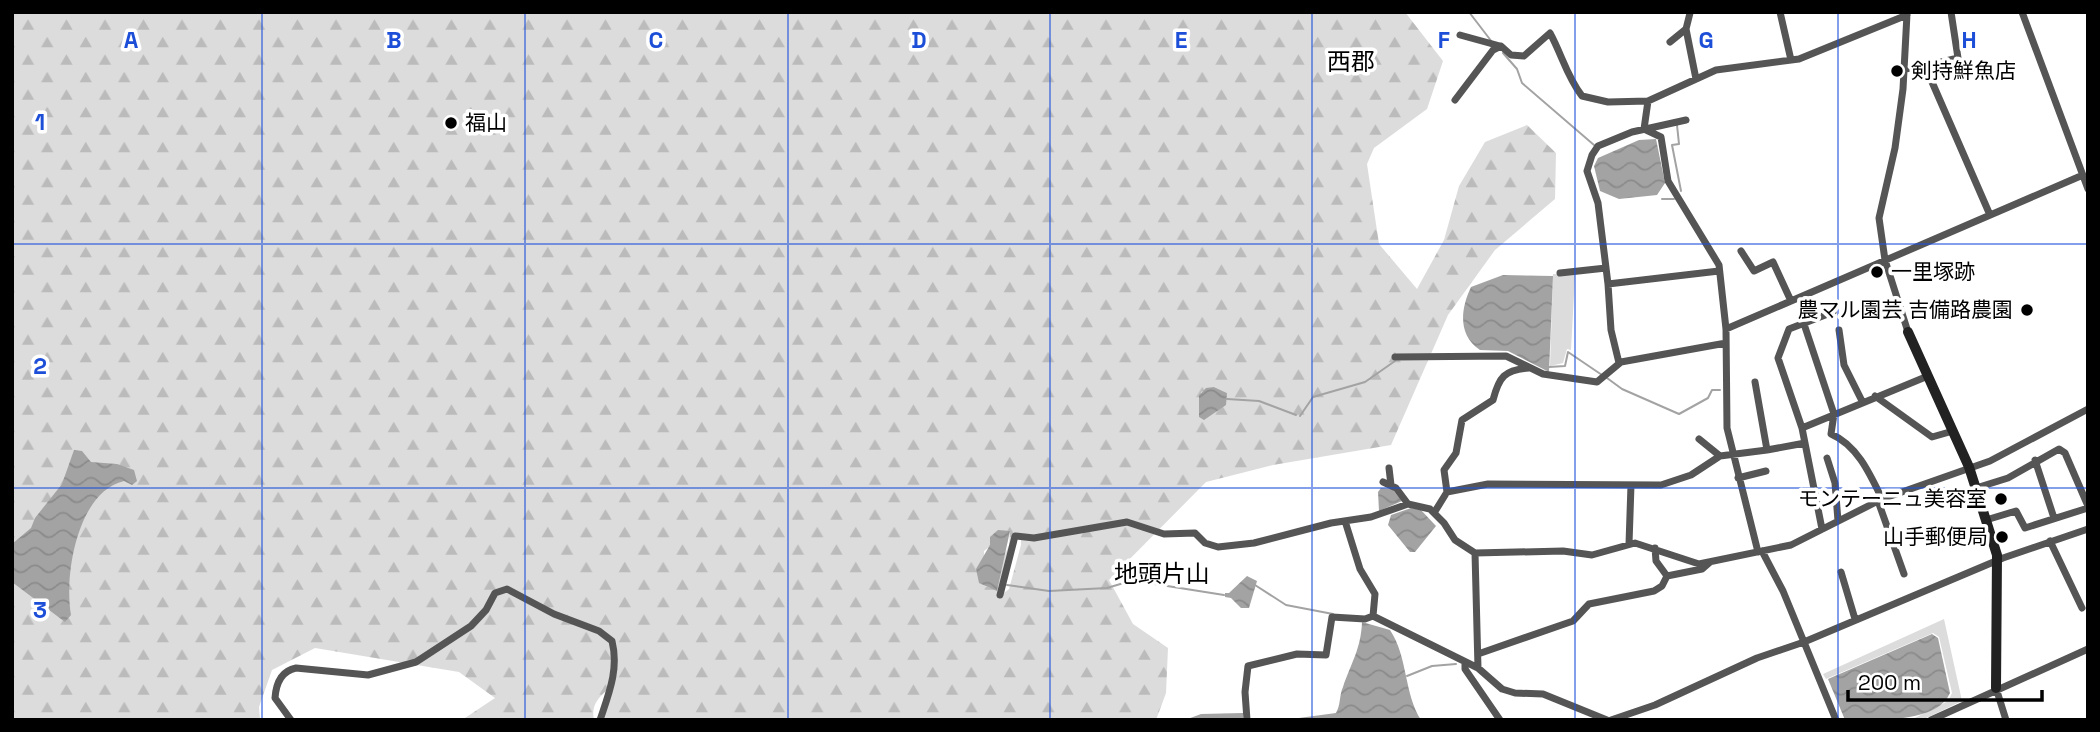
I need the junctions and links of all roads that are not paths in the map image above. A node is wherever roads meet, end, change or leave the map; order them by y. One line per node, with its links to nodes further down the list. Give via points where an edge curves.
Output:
1 (1780, 12): 10 (street)
2 (1951, 12): 11 (street, via 1958,58)
3 (2022, 12): 18 (street)
4 (1690, 13): 6 (street)
5 (1907, 14): 10 (street); 12 (street)
6 (1686, 29): 8 (street); 13 (street)
7 (1460, 35): 9 (street)
8 (1670, 42)
9 (1501, 46): 14 (street, via 1486,56); 15 (street, via 1511,55 1524,56 1550,33 1567,75 1582,96 1608,102)
10 (1791, 60): 13 (street, via 1716,70)
11 (1925, 65): 12 (street); 20 (street)
12 (1905, 69): 22 (street, via 1895,148 1879,218)
13 (1696, 79): 15 (street)
14 (1455, 100)
15 (1648, 101): 17 (street)
16 (1686, 120): 17 (street)
17 (1644, 129): 23 (street, via 1597,147 1587,171 1598,203); 24 (street, via 1661,137 1668,181)
18 (2083, 175): 19 (street); 20 (street)
19 (2088, 189)
20 (1990, 215): 22 (street)
21 (1741, 251): 27 (street, via 1754,271 1773,262)
22 (1885, 260): 27 (street); 32 (street)
23 (1606, 268): 25 (street); 26 (street)
24 (1719, 271): 26 (street); 30 (street)
25 (1560, 273)
26 (1608, 284): 35 (street)
27 (1791, 301): 30 (street)
28 (1833, 312): 29 (street)
29 (1804, 324): 42 (street); 43 (street, via 1789,329 1778,358)
30 (1726, 329): 33 (street)
31 (1839, 330): 40 (street, via 1844,366)
32 (1908, 332): 37 (street)
33 (1726, 343): 35 (street); 48 (street, via 1725,409)
34 (1395, 357): 36 (street, via 1506,355)
35 (1619, 363): 36 (street, via 1597,382)
36 (1530, 368): 58 (street, via 1505,372 1493,400 1462,420 1456,453 1444,470)
37 (1928, 376): 39 (street); 44 (street)
38 (1755, 382): 47 (street)
39 (1875, 396): 40 (street); 44 (street, via 1932,437)
40 (1862, 401): 42 (street)
41 (2088, 409): 52 (street, via 1997,458)
42 (1834, 414): 43 (street); 59 (street, via 1831,434 1846,440 1869,472)
43 (1802, 428): 46 (street)
44 (1953, 430): 52 (street)
45 (1699, 439): 49 (street)
46 (1805, 443): 47 (street); 67 (street)
47 (1768, 450): 48 (street)
48 (1731, 455): 49 (street); 55 (street)
49 (1720, 456): 56 (street, via 1675,481)
50 (1827, 458): 66 (street, via 1835,483)
51 (2035, 460): 57 (street, via 2008,478); 61 (street, via 2060,449 2065,453); 63 (street)
52 (1969, 467): 57 (street); 59 (street)
53 (1389, 468): 60 (street, via 1387,484 1404,495)
54 (1766, 471): 55 (street)
55 (1738, 478): 72 (street)
56 (1631, 485): 58 (street, via 1488,484); 70 (street)
57 (1976, 488): 64 (street)
58 (1447, 492): 62 (street)
59 (1880, 500): 66 (street); 77 (street)
60 (1408, 504): 62 (street); 65 (street)
61 (2088, 507): 63 (street)
62 (1434, 513): 73 (street, via 1455,540)
63 (2054, 518): 64 (street, via 2025,528 2016,511)
64 (1986, 520): 74 (street)
65 (1345, 521): 79 (street, via 1219,547 1205,543 1195,533 1164,534 1127,522 1034,538 1015,536); 81 (street, via 1360,569 1375,594)
66 (1838, 521): 67 (street)
67 (1822, 529): 72 (street, via 1791,545)
68 (2088, 529): 69 (street)
69 (2050, 541): 74 (street); 80 (street)
70 (1629, 544): 71 (street); 73 (street, via 1592,555 1563,551)
71 (1655, 548): 75 (street, via 1699,564); 78 (street, via 1656,562)
72 (1760, 552): 75 (street); 83 (street, via 1783,591)
73 (1475, 553): 85 (street)
74 (1998, 561): 82 (street); 88 (street)
75 (1710, 562): 78 (street, via 1702,569)
76 (1841, 572): 82 (street)
77 (1904, 574)
78 (1667, 576): 85 (street, via 1654,591 1589,604 1573,621)
79 (1000, 595)
80 (2082, 608)
81 (1373, 616): 86 (street); 91 (street, via 1332,617 1326,655 1297,654 1248,666)
82 (1855, 618): 83 (street)
83 (1804, 642): 93 (street); 94 (street)
84 (2088, 649): 88 (street)
85 (1478, 654): 87 (street)
86 (1465, 664): 87 (street); 92 (street)
87 (1478, 668): 93 (street, via 1502,689 1551,696)
88 (1996, 688): 95 (street); 96 (street)
89 (291, 720): 90 (street, via 275,698 286,671 368,675 416,662 471,626 495,593 507,589 612,641 615,667)
90 (600, 720)
91 (1247, 720)
92 (1500, 720)
93 (1609, 720)
94 (1836, 720)
95 (1931, 720)
96 (2006, 720)

